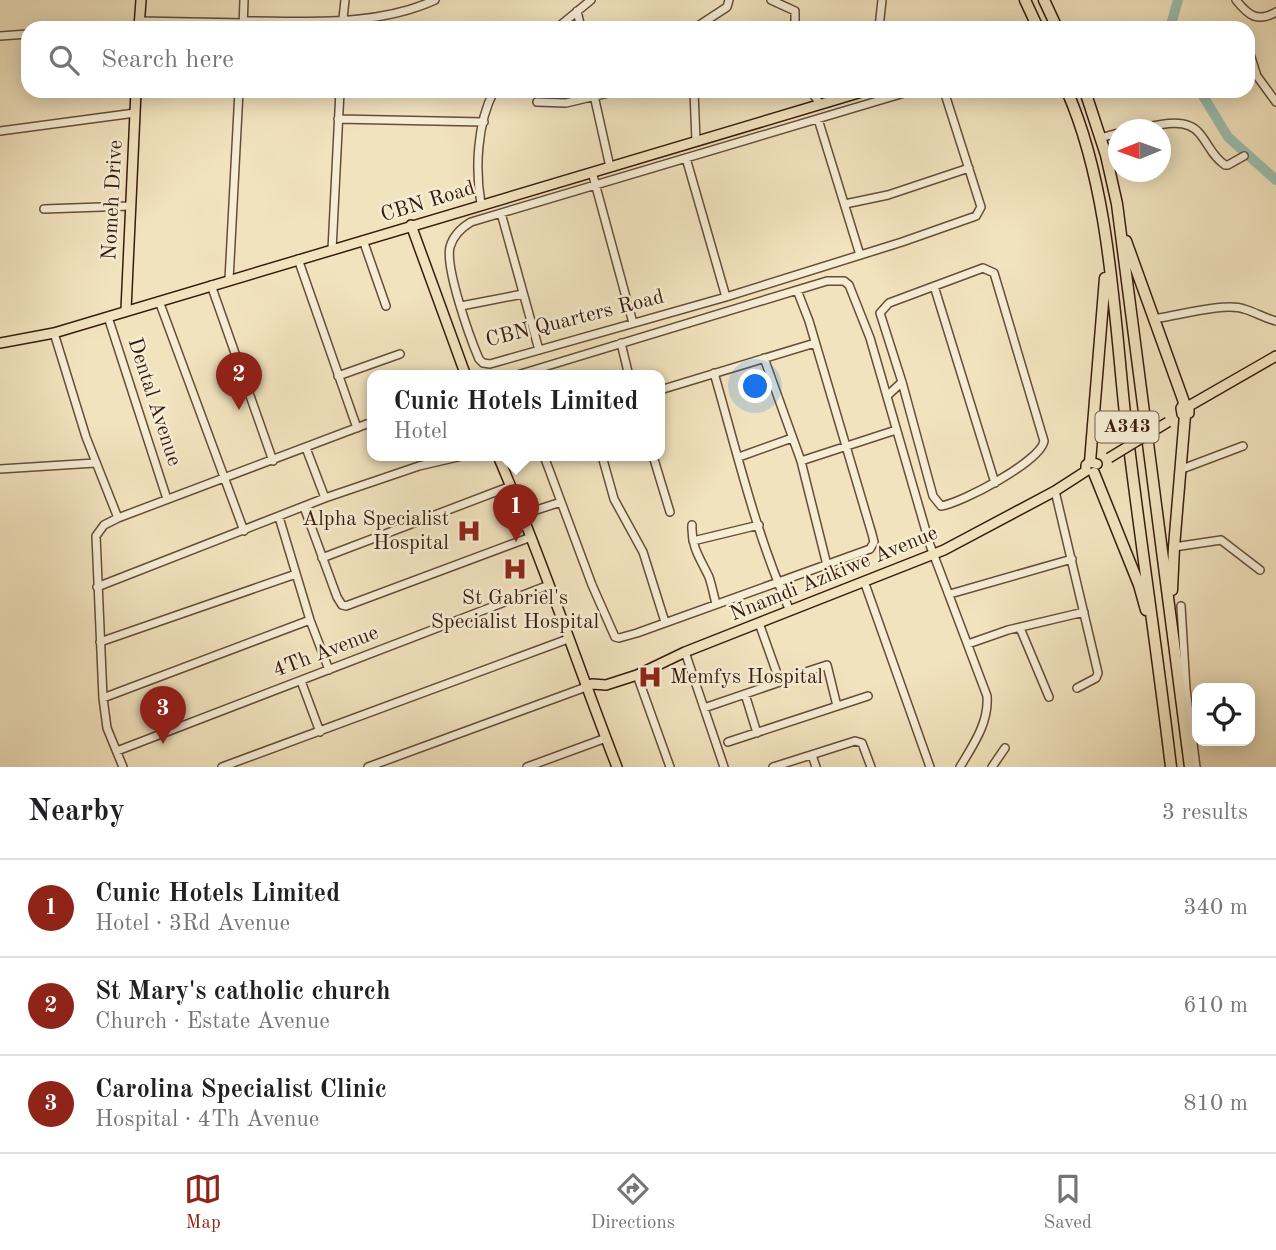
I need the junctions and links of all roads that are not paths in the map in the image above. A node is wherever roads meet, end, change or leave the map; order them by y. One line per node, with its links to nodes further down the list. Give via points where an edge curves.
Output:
1 (141, 0): 14 (main road)
2 (244, 0): 15 (street)
3 (345, 0): 16 (street)
4 (435, 0): 17 (street)
5 (591, 0): 12 (street)
6 (729, 0): 20 (street, via 727,7)
7 (771, 0): 21 (street, via 795,11)
8 (882, 0): 22 (street)
9 (1025, 0): 23 (highway)
10 (1044, 0): 24 (highway)
11 (1236, 0): 13 (street, via 1253,17)
12 (577, 11): 18 (street); 19 (street)
13 (1276, 12)
14 (139, 21)
15 (243, 21)
16 (342, 21)
17 (358, 21)
18 (565, 21)
19 (579, 21)
20 (706, 21)
21 (795, 21)
22 (880, 21)
23 (1035, 21)
24 (1054, 21)
25 (21, 34): 26 (street)
26 (0, 36)
27 (1255, 70): 42 (street)
28 (136, 98): 44 (main road, Nomeh Drive)
29 (239, 98): 71 (street)
30 (340, 98): 45 (street)
31 (491, 98): 47 (street)
32 (582, 98): 41 (street, via 566,103)
33 (595, 98): 55 (street)
34 (694, 98): 52 (street)
35 (816, 98): 43 (street)
36 (841, 98): 43 (main road, CBN Road)
37 (888, 98): 46 (street, CBN Quarters Road)
38 (946, 98): 56 (street, CBN Quarters Road)
39 (1070, 98): 68 (highway, A343, via 1089,162)
40 (1087, 98): 51 (highway, A343)
41 (537, 102)
42 (1276, 102)
43 (820, 104): 52 (main road, CBN Road)
44 (135, 113): 49 (street); 61 (main road, Nomeh Drive)
45 (338, 119): 47 (street); 67 (street)
46 (818, 119): 54 (street, CBN Quarters Road); 60 (street)
47 (484, 122): 59 (street)
48 (1171, 124): 53 (street, via 1198,131 1225,165)
49 (0, 131)
50 (1108, 136): 51 (street)
51 (1100, 138): 65 (highway, A343)
52 (696, 142): 55 (main road, CBN Road)
53 (1244, 156)
54 (685, 158): 58 (street, CBN Quarters Road); 76 (street)
55 (610, 167): 57 (main road, CBN Road)
56 (969, 168): 60 (street); 69 (street, CBN Quarters Road, via 981,207 976,216)
57 (592, 172): 58 (street); 59 (main road, CBN Road)
58 (595, 186): 63 (street, CBN Quarters Road); 84 (street)
59 (481, 204): 64 (main road, CBN Road)
60 (845, 204): 69 (street)
61 (130, 206): 62 (street); 80 (main road, Nomeh Drive)
62 (44, 209)
63 (501, 213): 75 (street); 79 (street, CBN Quarters Road, via 471,222 450,246)
64 (411, 225): 66 (main road, CBN Road); 93 (main road)
65 (1121, 229): 101 (highway); 153 (highway, A343)
66 (363, 240): 67 (main road, CBN Road); 78 (street)
67 (332, 250): 70 (main road, CBN Road)
68 (1107, 253): 118 (highway); 162 (highway, A343)
69 (860, 255): 76 (street, CBN Quarters Road)
70 (298, 259): 71 (main road, CBN Road); 97 (street)
71 (229, 280): 72 (main road, CBN Road)
72 (211, 285): 77 (main road, CBN Road); 111 (street)
73 (933, 286): 98 (street, via 880,310); 122 (street); 122 (street, via 990,269 1006,306 1044,440 1032,458)
74 (797, 290): 87 (street); 88 (street); 100 (street, via 827,281 849,285)
75 (523, 294): 79 (street); 89 (street)
76 (726, 297): 84 (street, CBN Quarters Road)
77 (159, 301): 80 (main road, CBN Road); 121 (street)
78 (386, 306)
79 (461, 306): 89 (street, CBN Quarters Road, via 484,363)
80 (126, 310): 81 (main road, CBN Road)
81 (108, 317): 85 (main road, CBN Road); 126 (street, Dental Avenue)
82 (1160, 318): 83 (street, via 1242,308)
83 (1276, 321)
84 (633, 323): 89 (street, CBN Quarters Road)
85 (54, 333): 86 (main road, CBN Road); 117 (street)
86 (0, 343)
87 (621, 343): 94 (street); 95 (street)
88 (815, 343): 92 (street); 106 (street)
89 (539, 350)
90 (400, 354): 97 (street)
91 (1276, 356): 101 (main road)
92 (764, 358): 96 (street); 105 (street)
93 (464, 370)
94 (533, 370)
95 (628, 370)
96 (714, 373): 99 (street); 109 (street)
97 (338, 376): 103 (street)
98 (902, 382): 100 (street); 122 (street, via 937,503 946,505)
99 (665, 388)
100 (887, 396): 104 (street)
101 (1185, 410): 118 (main road, Nnamdi Azikiwe Avenue, bridge); 120 (highway)
102 (367, 424): 103 (street)
103 (357, 428): 108 (street)
104 (896, 430): 106 (street); 139 (street)
105 (792, 438): 109 (street); 110 (street)
106 (847, 445): 110 (street); 142 (street, via 874,542 865,552)
107 (1243, 446): 120 (street)
108 (306, 448): 111 (street); 125 (street)
109 (739, 457): 134 (street)
110 (799, 457): 142 (street)
111 (273, 461): 121 (street)
112 (440, 461): 125 (street)
113 (500, 461): 123 (main road)
114 (546, 461): 127 (street)
115 (603, 461): 156 (street, via 614,499 643,552)
116 (655, 461): 129 (street)
117 (95, 463): 119 (street); 132 (street)
118 (1092, 468): 124 (main road, Nnamdi Azikiwe Avenue); 162 (highway, via 1139,585)
119 (0, 469)
120 (1182, 470): 138 (highway)
121 (225, 479): 126 (street); 135 (street)
122 (995, 483)
123 (511, 486): 130 (main road); 140 (street)
124 (1055, 491): 139 (main road, Nnamdi Azikiwe Avenue); 141 (street)
125 (326, 498): 128 (street)
126 (167, 499): 132 (street)
127 (561, 502): 130 (street); 156 (street, via 615,637)
128 (304, 507): 131 (street); 140 (street)
129 (670, 512)
130 (524, 514): 136 (main road)
131 (279, 517): 135 (street); 144 (street)
132 (118, 518): 148 (street, via 96,536)
133 (692, 525): 137 (street)
134 (759, 526): 137 (street); 146 (street)
135 (244, 531): 148 (street)
136 (531, 537): 140 (street, via 346,606 337,597); 147 (main road)
137 (693, 541): 150 (street)
138 (1174, 547): 143 (street, via 1221,540); 153 (highway)
139 (934, 555): 145 (main road, Nnamdi Azikiwe Avenue); 149 (street)
140 (322, 558)
141 (1072, 559): 149 (street); 154 (street)
142 (827, 565): 146 (street)
143 (1260, 570)
144 (296, 574): 155 (street); 160 (street)
145 (864, 581): 152 (main road, Nnamdi Azikiwe Avenue); 193 (street)
146 (777, 583): 150 (street); 152 (street)
147 (549, 585): 159 (main road); 164 (street, 4Th Avenue)
148 (97, 587): 160 (street)
149 (950, 594): 161 (street)
150 (716, 604): 156 (street)
151 (1181, 606): 198 (street)
152 (790, 611): 157 (main road, Nnamdi Azikiwe Avenue)
153 (1170, 611): 197 (highway, A343)
154 (1084, 612): 158 (street); 169 (street, via 1098,673)
155 (310, 620): 164 (street); 173 (street)
156 (664, 622)
157 (759, 623): 163 (main road, Nnamdi Azikiwe Avenue); 167 (street)
158 (1020, 628): 161 (street); 172 (street)
159 (568, 639): 168 (main road); 176 (street)
160 (100, 642): 173 (street)
161 (968, 644): 194 (street, via 988,704 983,725)
162 (1156, 644): 196 (highway, A343)
163 (685, 652): 165 (main road, Nnamdi Azikiwe Avenue); 175 (street)
164 (329, 670): 166 (street, 4Th Avenue)
165 (637, 676): 168 (main road, Nnamdi Azikiwe Avenue); 188 (street)
166 (300, 681): 176 (street); 181 (street, 4Th Avenue)
167 (781, 681): 170 (street); 174 (street, via 827,666)
168 (586, 687): 178 (main road); 185 (street)
169 (1077, 688)
170 (745, 694): 175 (street); 177 (street)
171 (868, 696): 174 (street)
172 (1049, 697)
173 (103, 698): 181 (street, via 107,729)
174 (837, 706): 177 (street)
175 (704, 708): 189 (street)
176 (320, 732): 184 (street)
177 (757, 733): 179 (street)
178 (606, 738): 186 (street); 187 (main road)
179 (728, 742)
180 (1005, 748): 195 (street)
181 (117, 751): 183 (street)
182 (812, 755): 190 (street); 191 (street); 192 (street, via 859,741)
183 (123, 767)
184 (222, 767)
185 (368, 767)
186 (527, 767)
187 (617, 767)
188 (670, 767)
189 (724, 767)
190 (774, 767)
191 (816, 767)
192 (871, 767)
193 (930, 767)
194 (960, 767)
195 (992, 767)
196 (1171, 767)
197 (1190, 767)
198 (1196, 767)

